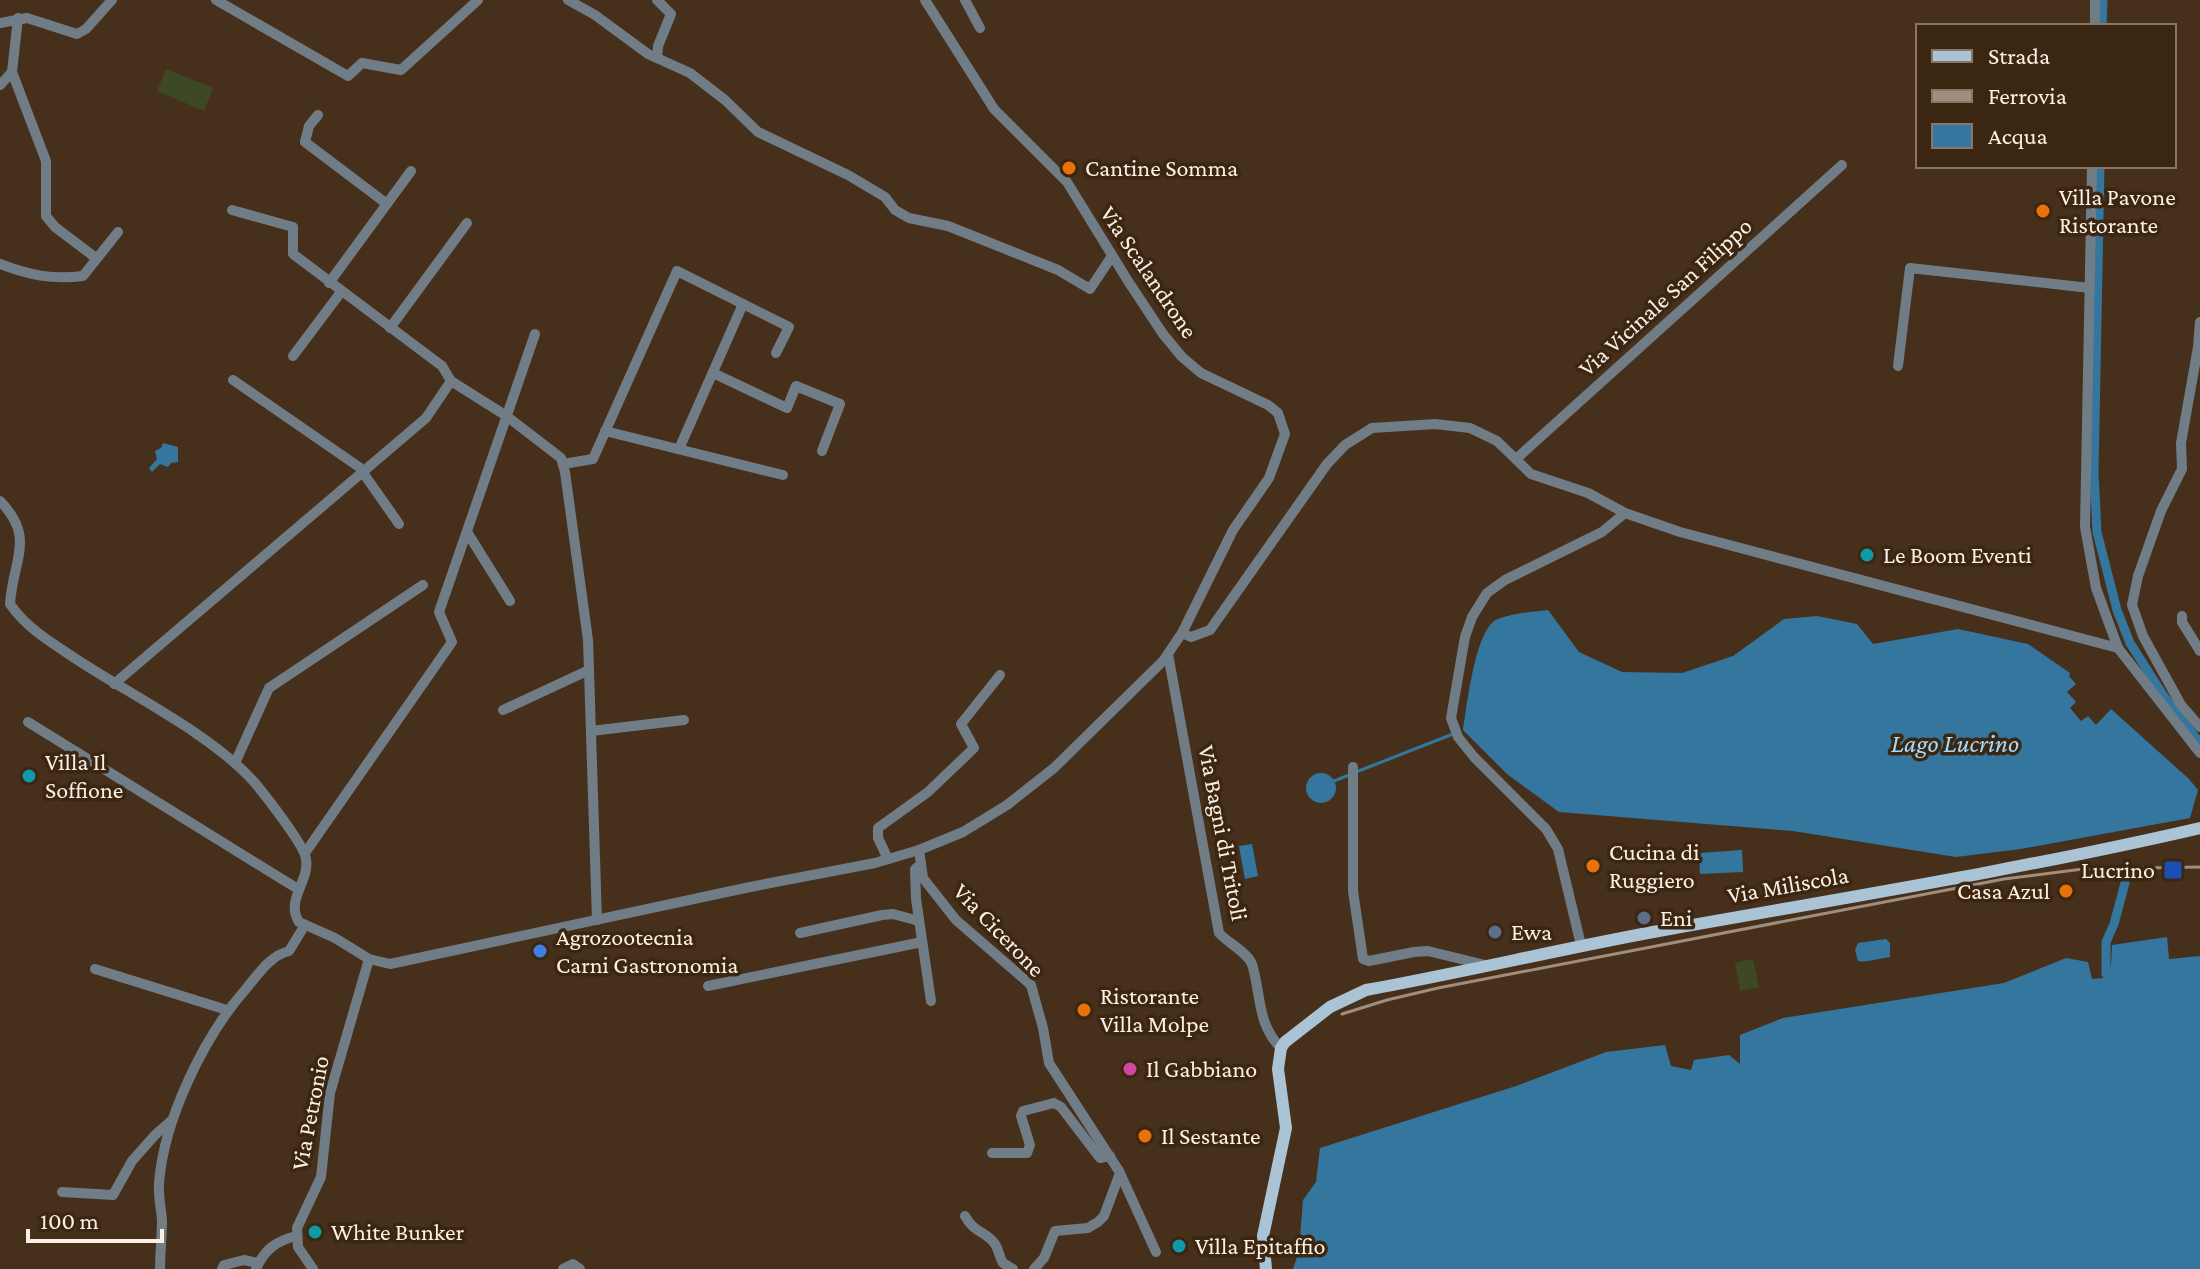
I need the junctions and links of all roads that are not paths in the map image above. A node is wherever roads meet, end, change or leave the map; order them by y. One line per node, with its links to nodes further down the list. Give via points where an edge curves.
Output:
1 (112, 0): 9 (street, via 77,34)
2 (216, 0): 3 (street, via 348,76 362,63 401,70)
3 (478, 0)
4 (568, 0): 13 (street)
5 (657, 0): 13 (street, via 671,14)
6 (925, 0): 24 (street, Via Scalandrone, via 994,109 1067,182)
7 (965, 0): 12 (street)
8 (2095, 0): 11 (street)
9 (18, 18): 10 (street); 14 (street)
10 (0, 23)
11 (2095, 24)
12 (980, 28)
13 (657, 58): 24 (street, via 690,73 758,132 848,175 909,218 963,232 1058,270 1090,289)
14 (12, 72): 15 (street); 25 (street, via 46,161 46,216)
15 (0, 85)
16 (318, 115): 20 (street, via 305,142)
17 (1842, 165): 44 (street, Via Vicinale San Filippo)
18 (2092, 168): 28 (street)
19 (411, 171): 20 (street)
20 (387, 204): 27 (street)
21 (232, 210): 27 (street, via 293,227 293,254)
22 (467, 223): 32 (street)
23 (118, 232): 25 (street)
24 (1112, 256): 55 (street, Via Scalandrone, via 1182,357 1201,373 1268,405 1278,413 1285,434 1269,478 1233,530)
25 (96, 258): 26 (street, via 83,276 66,279 37,277)
26 (0, 264)
27 (329, 283): 29 (street)
28 (2090, 288): 36 (street, via 1910,268); 56 (street, via 2085,527 2096,588)
29 (341, 292): 32 (street); 35 (street)
30 (743, 304): 34 (street, via 789,327); 37 (street); 41 (street, via 677,271)
31 (2200, 322): 65 (street, via 2181,443 2182,469 2161,511 2132,605 2158,664)
32 (390, 328): 39 (street, via 442,366)
33 (535, 334): 40 (street)
34 (776, 353)
35 (293, 356)
36 (1898, 366)
37 (713, 373): 42 (street); 43 (street, via 787,408 796,386 840,404)
38 (233, 380): 46 (street, via 359,467)
39 (451, 381): 40 (street); 46 (street, via 426,418)
40 (505, 415): 45 (street); 51 (street)
41 (605, 431): 42 (street); 45 (street, via 593,459)
42 (679, 449): 47 (street)
43 (822, 451)
44 (1516, 459): 49 (street, via 1531,474 1588,493); 55 (street, via 1484,434 1453,425 1390,425 1357,435 1309,487 1210,630 1191,637)
45 (563, 464): 59 (street)
46 (361, 474): 50 (street); 61 (street)
47 (783, 475)
48 (0, 501): 61 (street, via 15,517 22,538 10,604 36,633)
49 (1625, 513): 56 (street); 81 (street, via 1602,532 1487,593 1465,637 1451,718 1474,757 1546,829 1558,849)
50 (399, 524)
51 (467, 532): 53 (street); 72 (street, via 439,612 452,642)
52 (423, 585): 68 (street, via 269,688)
53 (510, 601)
54 (2182, 616): 57 (street)
55 (1182, 633): 58 (street)
56 (2118, 648): 67 (street)
57 (2200, 651)
58 (1168, 654): 71 (street, via 1054,768 1007,805 963,832); 90 (street, Via Bagni di Tritoli, via 1219,933 1250,960 1258,1003)
59 (589, 670): 62 (street); 66 (street)
60 (1000, 675): 73 (street, via 961,724 974,748 928,792 878,828)
61 (114, 684): 68 (street)
62 (503, 710)
63 (684, 720): 66 (street)
64 (28, 722): 75 (street)
65 (2200, 727)
66 (591, 731): 76 (street)
67 (2200, 753)
68 (235, 763): 72 (street)
69 (1353, 772): 82 (street, via 1353,891 1363,959 1428,951)
70 (2200, 828): 81 (main road, Via Miliscola, via 2047,861)
71 (919, 850): 73 (street); 74 (street, Via Cicerone)
72 (305, 853): 75 (street, via 307,869)
73 (888, 859): 76 (street)
74 (921, 864): 77 (street, via 915,869); 93 (street, Via Cicerone, via 923,878 956,920 1031,985 1049,1063)
75 (298, 889): 78 (street, via 295,915)
76 (597, 920): 83 (street, via 390,964)
77 (919, 921): 79 (street, via 882,915); 80 (street)
78 (305, 925): 83 (street); 89 (street, via 289,951 276,954)
79 (800, 933)
80 (922, 942): 87 (street); 88 (street)
81 (1581, 945): 84 (main road, Via Miliscola)
82 (1452, 957): 84 (street); 86 (street)
83 (369, 959): 97 (street, Via Petronio, via 330,1093 321,1177)
84 (1491, 967): 86 (main road, Via Miliscola)
85 (95, 969): 89 (street)
86 (1449, 975): 90 (main road, Via Miliscola, via 1348,997)
87 (708, 986)
88 (931, 1001)
89 (227, 1010): 91 (street, via 198,1060)
90 (1281, 1048): 107 (main road, via 1278,1069 1286,1128 1263,1236)
91 (175, 1117): 95 (street, via 132,1161 113,1195); 100 (street, via 159,1185)
92 (992, 1153): 93 (street, via 1027,1153 1023,1111 1054,1103 1100,1158)
93 (1110, 1156): 94 (street, Via Cicerone)
94 (1120, 1173): 98 (street, Via Cicerone); 106 (street, via 1104,1216 1088,1228 1055,1231)
95 (62, 1192)
96 (965, 1216): 105 (street)
97 (296, 1236): 99 (street, via 275,1244); 102 (street)
98 (1156, 1252)
99 (257, 1266): 101 (street, via 235,1261)
100 (160, 1269)
101 (222, 1269)
102 (313, 1269)
103 (563, 1269): 104 (street, via 573,1264)
104 (580, 1269)
105 (1013, 1269)
106 (1034, 1269)
107 (1266, 1269)

